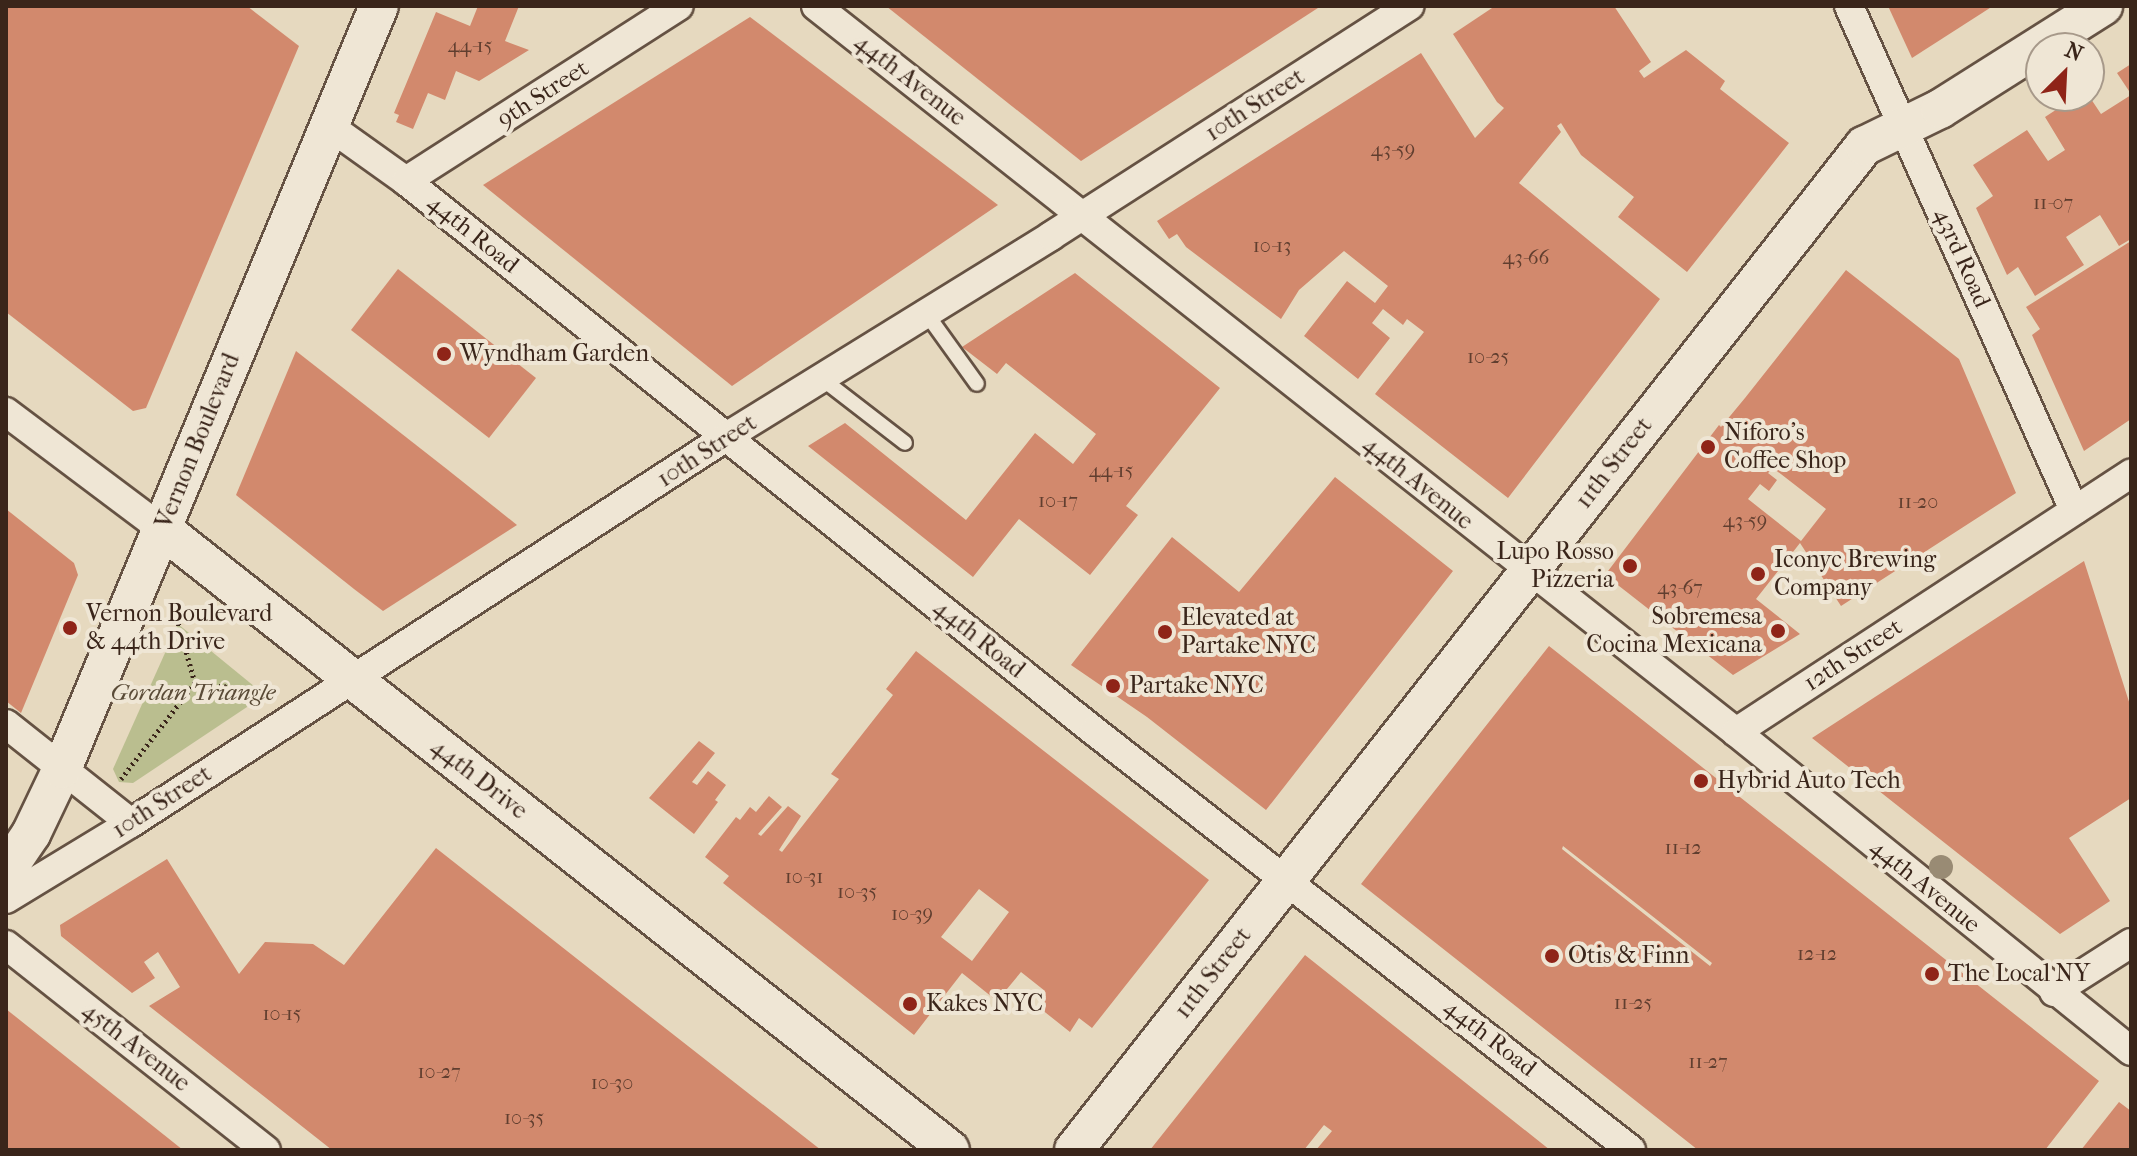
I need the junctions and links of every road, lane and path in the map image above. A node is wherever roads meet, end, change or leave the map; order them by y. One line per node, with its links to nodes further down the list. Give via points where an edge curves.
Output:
1 (379, 6): 7 (main road, Vernon Boulevard)
2 (679, 6): 9 (street, 9th Street)
3 (816, 6): 10 (street, 44th Avenue)
4 (1409, 6): 10 (street, 10th Street)
5 (1849, 6): 8 (street, 43rd Road)
6 (2103, 6): 8 (main road, 11th Street)
7 (329, 126): 9 (street, 44th Road); 19 (main road, Vernon Boulevard)
8 (1903, 127): 18 (street, 43rd Road); 20 (main road, 11th Street, via 1864,146)
9 (406, 181): 15 (street, 44th Road)
10 (1083, 216): 11 (street, 10th Street); 20 (street, 44th Avenue)
11 (926, 313): 12 (street, 10th Street); 13 (lane)
12 (821, 378): 15 (street, 10th Street); 16 (lane)
13 (977, 384)
14 (6, 412): 19 (street, 44th Drive)
15 (726, 437): 22 (street, 10th Street); 31 (street, 44th Road)
16 (905, 443)
17 (2131, 474): 18 (street, 12th Street)
18 (2074, 510): 26 (street, 12th Street)
19 (162, 529): 22 (main road, 44th Drive); 27 (main road, Vernon Boulevard)
20 (1529, 571): 26 (street, 44th Avenue); 31 (main road, 11th Street)
21 (175, 612): 23 (path)
22 (353, 680): 29 (street, 10th Street); 38 (main road, 44th Drive)
23 (195, 683): 24 (path); 28 (path)
24 (265, 695)
25 (6, 724): 27 (street)
26 (1736, 732): 35 (street, 44th Avenue)
27 (62, 769): 29 (street); 30 (main road, Vernon Boulevard, via 31,834)
28 (116, 786)
29 (131, 823): 32 (street, 10th Street)
30 (6, 871)
31 (1286, 880): 39 (main road, 11th Street); 40 (street, 44th Road)
32 (6, 899)
33 (2131, 943): 35 (street)
34 (6, 945): 37 (street, 45th Avenue)
35 (2054, 992): 36 (street, 44th Avenue)
36 (2131, 1051)
37 (266, 1150)
38 (950, 1150)
39 (1074, 1150)
40 (1631, 1150)

